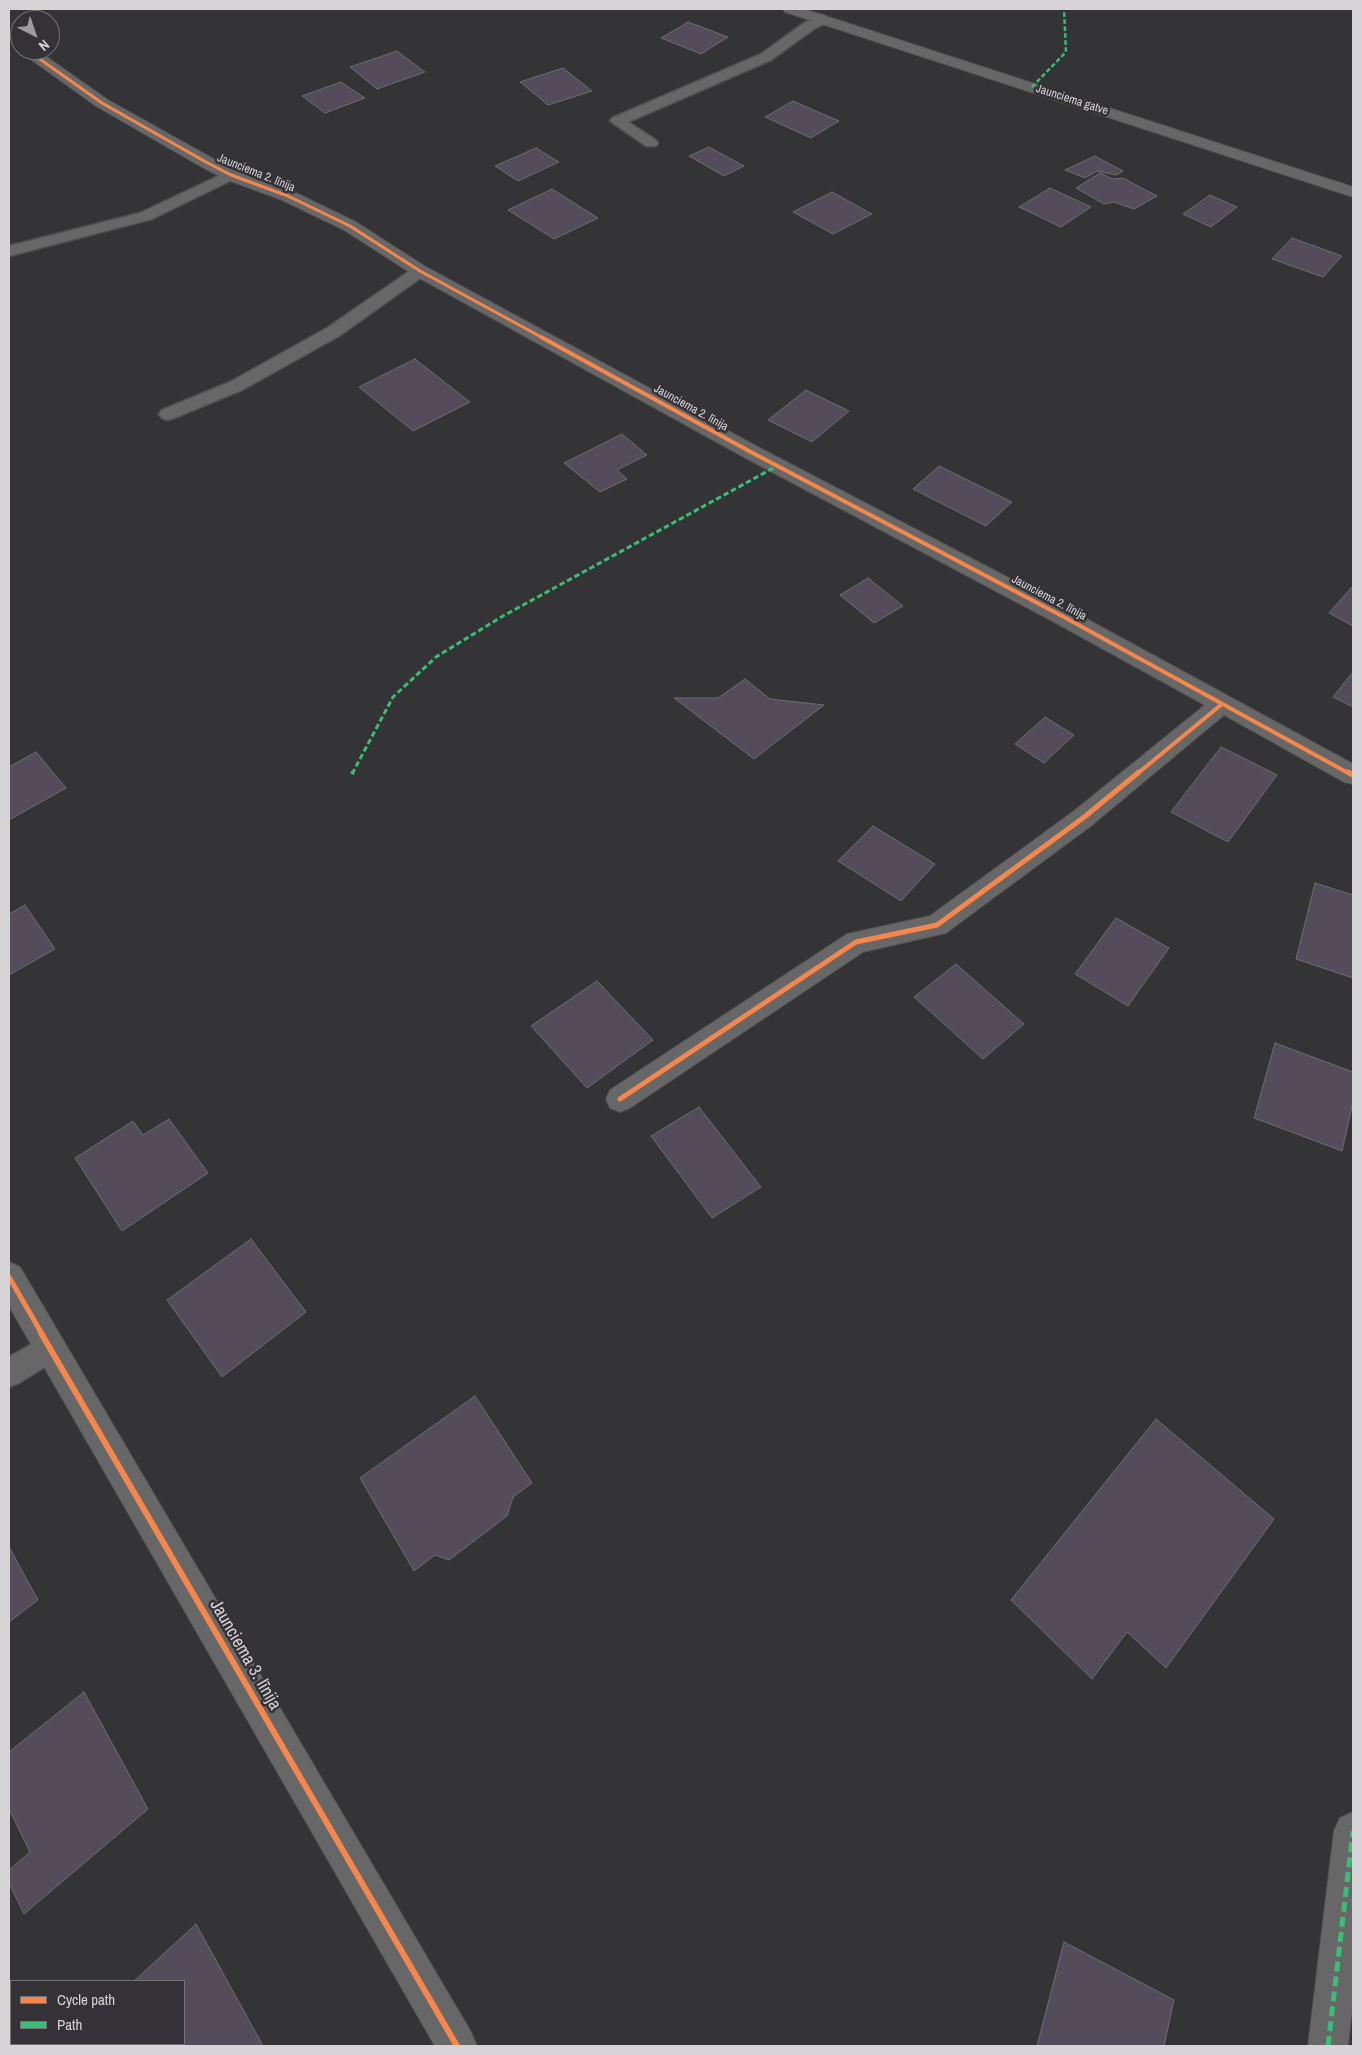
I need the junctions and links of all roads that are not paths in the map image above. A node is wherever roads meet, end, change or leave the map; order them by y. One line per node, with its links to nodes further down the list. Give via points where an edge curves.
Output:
1 (790, 9): 2 (street, Jaunciema gatve)
2 (823, 19): 4 (lane, via 766,57 617,121); 6 (street, Jaunciema gatve)
3 (41, 60): 5 (street, Jaunciema 2. līnija, via 102,103)
4 (651, 143)
5 (231, 175): 7 (lane, via 146,216); 8 (street, Jaunciema 2. līnija, via 288,196 350,226)
6 (1353, 192)
7 (9, 251)
8 (420, 271): 9 (lane, via 333,332 236,386); 10 (street, Jaunciema 2. līnija)
9 (168, 414)
10 (1222, 704): 11 (street, Jaunciema 2. līnija); 12 (street, via 1083,818 937,926 856,942)
11 (1353, 775)
12 (620, 1099)
13 (9, 1277): 14 (street, Jaunciema 3. līnija)
14 (50, 1348): 15 (lane); 17 (street, Jaunciema 3. līnija)
15 (9, 1373)
16 (1353, 1831): 18 (street)
17 (457, 2046)
18 (1328, 2046)

